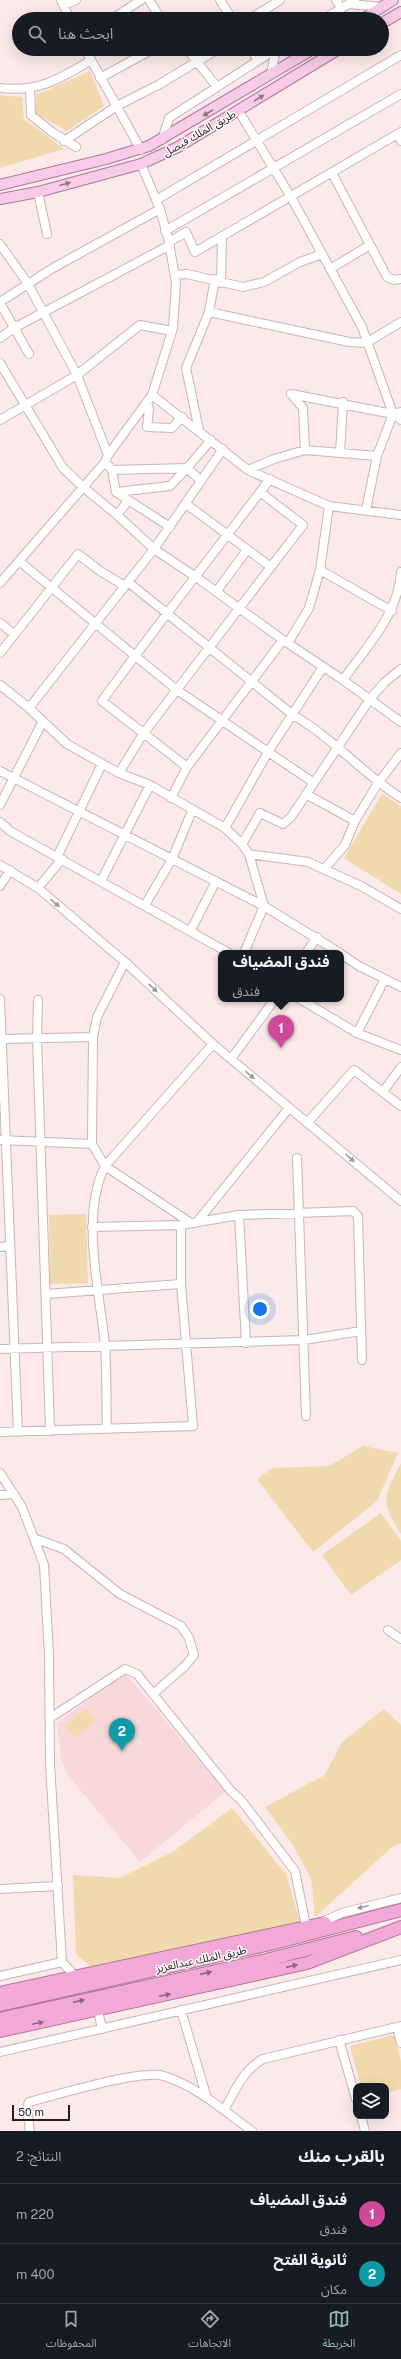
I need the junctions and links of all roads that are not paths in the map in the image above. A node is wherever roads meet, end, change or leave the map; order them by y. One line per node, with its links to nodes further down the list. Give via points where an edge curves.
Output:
1 (76, 0): 8 (street)
2 (141, 0): 13 (street)
3 (149, 0): 14 (street)
4 (220, 0): 15 (street)
5 (280, 0): 16 (street)
6 (336, 0): 11 (street)
7 (393, 0): 10 (main road)
8 (62, 2): 12 (street)
9 (352, 2): 10 (street); 11 (street)
10 (382, 7): 18 (main road)
11 (341, 8): 17 (street)
12 (67, 12)
13 (123, 12)
14 (157, 12)
15 (228, 12)
16 (261, 12)
17 (335, 12)
18 (374, 12)
19 (401, 12): 20 (main road)
20 (389, 19)
21 (401, 55): 45 (street)
22 (88, 56): 31 (street)
23 (140, 56): 35 (street)
24 (192, 56): 33 (street)
25 (207, 56): 33 (street)
26 (255, 56): 32 (street)
27 (266, 56): 32 (street)
28 (275, 56): 34 (street)
29 (301, 56): 34 (main road, طريق الملك فيصل)
30 (327, 56): 41 (main road, طريق الملك فيصل, one-way to 30)
31 (90, 61): 35 (street); 38 (street, via 63,77)
32 (258, 61): 36 (street)
33 (197, 62): 36 (street); 40 (street)
34 (271, 74): 43 (main road, طريق الملك فيصل, one-way to 43)
35 (100, 78): 40 (street)
36 (216, 87): 43 (street, via 169,118)
37 (0, 88): 38 (street)
38 (30, 89): 44 (street, via 31,115)
39 (401, 94): 49 (street)
40 (117, 106): 44 (street); 47 (street)
41 (238, 110): 45 (street); 48 (main road, طريق الملك فيصل, via 178,147)
42 (400, 136): 50 (street)
43 (162, 140): 47 (main road, طريق الملك فيصل)
44 (64, 141): 46 (street)
45 (257, 141): 49 (street); 55 (street)
46 (76, 147)
47 (141, 150): 51 (main road, طريق الملك فيصل)
48 (141, 164): 52 (main road, طريق الملك فيصل, one-way to 48); 55 (street)
49 (273, 169): 53 (street); 57 (street)
50 (332, 172): 53 (street); 62 (street)
51 (0, 185)
52 (38, 192): 54 (main road, طريق الملك فيصل); 58 (street)
53 (291, 197): 59 (street); 63 (street)
54 (0, 199)
55 (156, 200): 56 (street)
56 (160, 209): 57 (street); 68 (street)
57 (165, 231): 60 (street)
58 (47, 234)
59 (222, 236): 60 (street, via 196,252 186,232); 67 (street)
60 (169, 243): 65 (street); 71 (street)
61 (0, 244): 68 (street)
62 (370, 244): 64 (street); 66 (street, via 387,276 394,280)
63 (322, 254): 64 (street); 67 (street, via 300,262 264,282 243,287)
64 (330, 269): 76 (street, via 362,328)
65 (175, 275): 67 (street, via 187,274); 74 (street)
66 (401, 279)
67 (218, 281): 70 (street)
68 (28, 284): 69 (street); 71 (street)
69 (0, 302): 73 (street)
70 (209, 312): 76 (street, via 349,342); 87 (street, via 186,368)
71 (44, 313): 73 (street); 79 (street)
72 (401, 322): 76 (street)
73 (14, 328): 75 (street); 77 (street)
74 (172, 331): 79 (street, via 140,325); 80 (street)
75 (0, 338)
76 (366, 343): 83 (street)
77 (29, 354)
78 (0, 363): 82 (street)
79 (77, 376): 82 (street); 93 (street)
80 (150, 398): 84 (street); 84 (street, via 147,427 172,428); 93 (street)
81 (343, 402): 83 (street); 90 (street, via 291,394 303,408); 91 (street)
82 (24, 405): 85 (street); 99 (street, via 62,468)
83 (397, 413): 86 (street); 92 (street)
84 (182, 417): 87 (street)
85 (0, 420)
86 (401, 420)
87 (199, 430): 88 (street)
88 (211, 440): 89 (street); 94 (street)
89 (223, 449): 96 (street); 98 (street)
90 (305, 450): 91 (street); 96 (street)
91 (340, 453): 92 (street)
92 (377, 456): 105 (street)
93 (106, 459): 95 (street); 99 (street)
94 (187, 468): 95 (street); 98 (street); 100 (street, via 170,486)
95 (112, 470): 100 (street)
96 (248, 470): 97 (street)
97 (270, 480): 101 (street); 104 (street)
98 (201, 481): 103 (street)
99 (83, 488): 106 (street); 112 (street)
100 (116, 492): 102 (street)
101 (260, 492): 109 (street); 113 (street, via 304,525)
102 (128, 501): 106 (street); 108 (street)
103 (186, 504): 108 (street); 109 (street)
104 (329, 506): 105 (street); 114 (street)
105 (366, 510): 107 (street)
106 (117, 515): 110 (street)
107 (401, 515)
108 (170, 528): 110 (street)
109 (228, 535): 111 (street); 116 (street)
110 (154, 549): 116 (street); 118 (street)
111 (247, 550): 113 (street); 120 (street)
112 (19, 561): 117 (street); 119 (street)
113 (271, 567): 122 (street)
114 (320, 570): 123 (street); 128 (street, via 308,608)
115 (401, 572): 121 (street)
116 (196, 577): 120 (street); 124 (street)
117 (0, 583)
118 (127, 584): 119 (street, via 100,571 78,554); 124 (street); 125 (street)
119 (51, 586): 125 (street); 127 (street)
120 (216, 592): 122 (street)
121 (399, 602): 123 (street)
122 (240, 609): 128 (street); 129 (street)
123 (392, 611): 135 (street)
124 (166, 612): 129 (street); 131 (street)
125 (96, 623): 131 (street); 139 (street)
126 (0, 624): 127 (street)
127 (14, 634): 130 (street)
128 (285, 642): 132 (street); 134 (street)
129 (210, 647): 134 (street); 137 (street)
130 (0, 653)
131 (135, 655): 137 (street); 144 (street, via 102,701)
132 (323, 667): 135 (street); 140 (street)
133 (401, 669): 138 (street)
134 (252, 680): 140 (street); 142 (street)
135 (343, 680): 138 (street)
136 (0, 685): 139 (street)
137 (177, 690): 142 (street); 144 (street)
138 (370, 699): 143 (street); 145 (street)
139 (29, 708): 141 (street)
140 (293, 715): 145 (street, via 317,729); 146 (street)
141 (43, 721): 148 (street, via 68,744); 152 (street)
142 (222, 721): 146 (street); 149 (street)
143 (401, 722)
144 (143, 734): 149 (street); 151 (street)
145 (339, 748): 153 (street); 154 (street)
146 (268, 752): 153 (street); 164 (street)
147 (401, 753): 154 (street)
148 (102, 764): 151 (street); 161 (street)
149 (187, 767): 157 (street)
150 (0, 771): 152 (street)
151 (119, 773): 155 (street)
152 (14, 779): 159 (street); 161 (street)
153 (314, 782): 156 (street)
154 (378, 783): 158 (street); 162 (street)
155 (150, 786): 157 (street); 165 (street)
156 (306, 794): 162 (street); 166 (street, via 291,817 283,824 260,813)
157 (171, 798): 160 (street)
158 (401, 798)
159 (0, 805)
160 (192, 811): 164 (street); 169 (street)
161 (79, 812): 165 (street); 168 (street)
162 (355, 821): 171 (street, via 345,846)
163 (0, 822): 168 (street, via 10,831)
164 (225, 828): 166 (street)
165 (124, 835): 169 (street); 173 (street)
166 (242, 844): 167 (street)
167 (249, 854): 171 (street, via 308,862); 178 (street)
168 (59, 858): 173 (street); 176 (street)
169 (172, 859): 174 (street); 177 (street)
170 (0, 865): 172 (street)
171 (324, 869): 179 (street)
172 (10, 870): 175 (street); 176 (street)
173 (100, 881): 177 (street)
174 (216, 881): 178 (street); 180 (street)
175 (0, 886)
176 (38, 888): 187 (street, one-way to 187)
177 (145, 905): 180 (street)
178 (264, 906): 181 (street); 183 (street)
179 (401, 909)
180 (191, 930): 182 (street)
181 (317, 938): 184 (street); 185 (street)
182 (224, 950)
183 (245, 950)
184 (308, 950)
185 (335, 950)
186 (344, 956): 188 (street)
187 (125, 962): 195 (street, via 97,1017); 198 (street, one-way to 198)
188 (385, 979): 189 (street); 194 (street)
189 (401, 987)
190 (0, 999): 197 (street)
191 (38, 1000): 196 (street)
192 (273, 1002): 200 (street)
193 (305, 1002): 194 (street)
194 (357, 1033): 199 (street)
195 (93, 1037): 196 (street); 208 (street)
196 (37, 1038): 197 (street); 207 (street)
197 (2, 1039): 206 (street)
198 (213, 1044): 200 (street); 210 (street)
199 (401, 1050)
200 (231, 1059): 204 (street, one-way to 204)
201 (401, 1067): 202 (street)
202 (382, 1092): 203 (street); 205 (street, via 354,1070)
203 (401, 1106)
204 (289, 1108): 205 (street); 214 (street)
205 (307, 1123): 211 (street, one-way to 211)
206 (3, 1140): 207 (street); 217 (street)
207 (41, 1141): 208 (street); 221 (street)
208 (92, 1144): 210 (street)
209 (297, 1158): 212 (street)
210 (105, 1166): 214 (street); 216 (street, via 98,1182)
211 (401, 1201)
212 (299, 1213): 213 (street); 222 (street, via 353,1211 358,1216); 223 (street)
213 (239, 1215): 214 (street); 224 (street)
214 (194, 1222): 215 (street)
215 (181, 1225): 216 (street); 219 (street)
216 (92, 1227): 220 (street)
217 (10, 1246): 218 (street); 227 (street)
218 (0, 1247)
219 (181, 1284): 220 (street); 225 (street)
220 (99, 1290): 221 (street); 226 (street)
221 (46, 1294): 228 (street)
222 (361, 1331): 223 (street); 230 (street)
223 (304, 1340): 224 (street); 231 (street)
224 (246, 1343): 225 (street)
225 (186, 1345): 226 (street); 232 (street, via 192,1426)
226 (105, 1348): 228 (street); 232 (street)
227 (14, 1349): 228 (street); 229 (street); 235 (street)
228 (48, 1349): 233 (street)
229 (0, 1350)
230 (362, 1360)
231 (306, 1416)
232 (107, 1429): 233 (street)
233 (50, 1431): 235 (street)
234 (0, 1432): 235 (street)
235 (18, 1432)
236 (0, 1473): 237 (street)
237 (14, 1494): 238 (street); 239 (street)
238 (0, 1495)
239 (36, 1540): 242 (street, via 64,1549 120,1594 181,1626 189,1638 194,1655); 243 (street, via 44,1565 50,1656)
240 (388, 1630): 241 (street)
241 (401, 1639)
242 (153, 1694): 243 (street, via 136,1674 125,1669); 249 (street, via 241,1800 295,1871)
243 (50, 1718): 244 (street, via 50,1764)
244 (58, 1886): 245 (street); 252 (street)
245 (0, 1889)
246 (401, 1898): 248 (street, one-way to 248, via 342,1913)
247 (401, 1910): 248 (highway); 256 (highway, طريق الملك عبدالعزيز, via 270,1944)
248 (319, 1924): 249 (highway)
249 (306, 1926): 254 (highway)
250 (401, 1926): 257 (highway, one-way to 250, via 307,1963); 259 (highway, طريق الملك عبدالعزيز, one-way to 250, via 266,1960)
251 (401, 1960): 258 (street)
252 (62, 1962): 253 (street); 254 (street)
253 (0, 1976)
254 (77, 1978): 255 (highway)
255 (0, 1994)
256 (0, 2005)
257 (98, 2010): 261 (street); 262 (highway, one-way to 257)
258 (181, 2010): 261 (street); 267 (street)
259 (0, 2019)
260 (399, 2026): 263 (street); 264 (street)
261 (102, 2029): 265 (street)
262 (0, 2031)
263 (339, 2040): 266 (street); 268 (street, via 263,2059 253,2064 245,2072)
264 (401, 2044)
265 (0, 2052)
266 (353, 2089)
267 (206, 2095): 268 (street); 270 (street, via 163,2075 136,2076 29,2102 27,2108)
268 (224, 2110): 271 (street)
269 (362, 2119): 272 (street)
270 (30, 2131)
271 (252, 2131)
272 (365, 2131)

